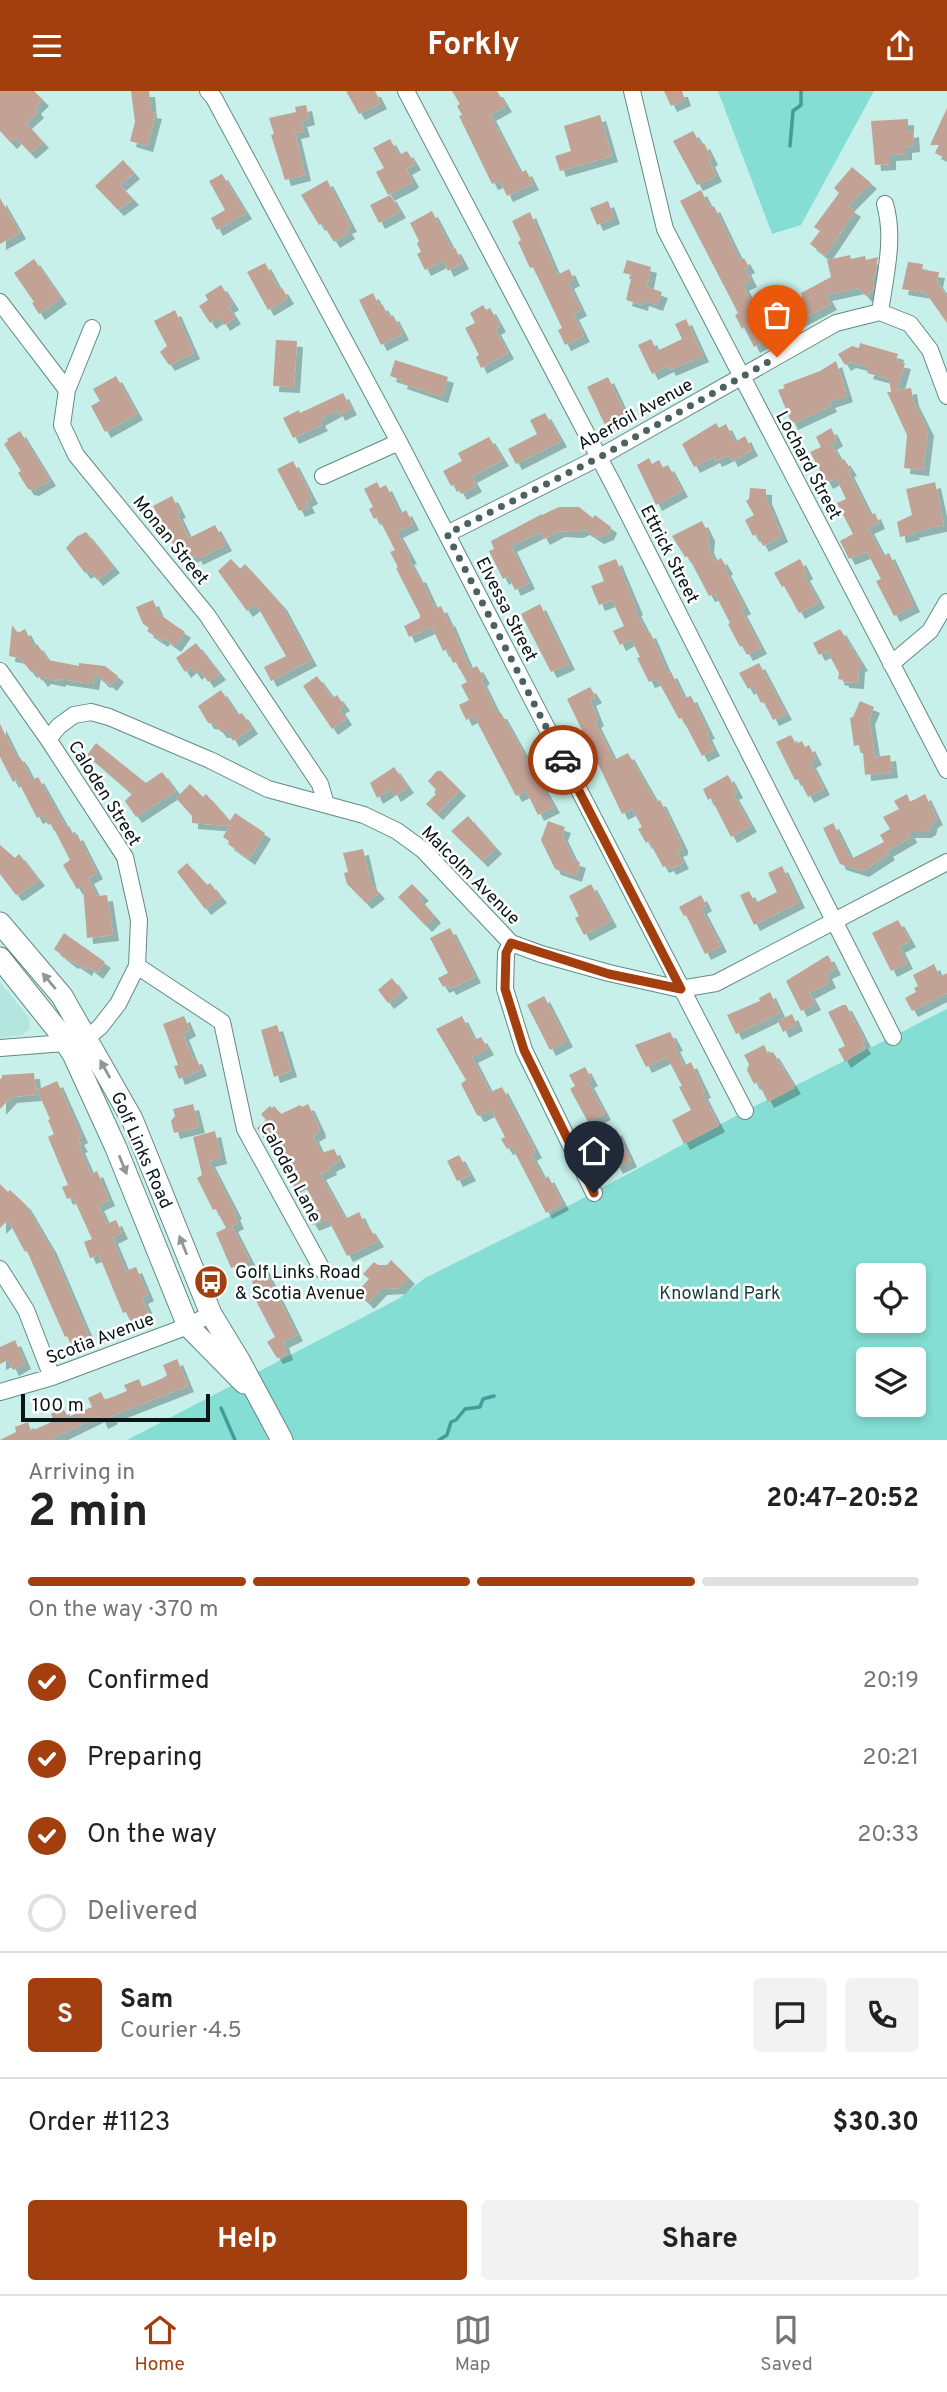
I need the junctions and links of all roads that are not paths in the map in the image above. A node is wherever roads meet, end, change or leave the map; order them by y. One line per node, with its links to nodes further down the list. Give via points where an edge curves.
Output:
1 (405, 91): 12 (street, Ettrick Street)
2 (632, 91): 8 (street, Lochard Street, via 665,229)
3 (216, 93): 11 (street, Elvessa Street)
4 (885, 204): 6 (street, via 890,248)
5 (0, 302): 9 (street)
6 (880, 312): 8 (street, Aberfoil Avenue, via 836,323); 10 (street, via 910,324 930,350)
7 (92, 328): 9 (street, Monan Street)
8 (741, 377): 12 (street, Aberfoil Avenue); 16 (street, Lochard Street)
9 (67, 390): 20 (street, Monan Street, via 62,425 76,455 207,615 320,784)
10 (946, 397)
11 (399, 442): 13 (street); 14 (street, Elvessa Street)
12 (598, 458): 14 (street, Aberfoil Avenue); 22 (street, Ettrick Street)
13 (323, 476)
14 (447, 534): 27 (street, Elvessa Street)
15 (947, 602): 16 (street, via 930,631)
16 (891, 664): 19 (street, Lochard Street)
17 (0, 671): 18 (street, Caloden Street)
18 (48, 739): 20 (street, Malcolm Avenue, via 74,715 92,712 268,789); 26 (street, Caloden Street, via 125,857 139,920)
19 (947, 770)
20 (326, 804): 24 (street, Malcolm Avenue, via 364,815 423,850)
21 (947, 862): 22 (street, Malcolm Avenue)
22 (833, 920): 27 (street, Malcolm Avenue, via 716,983); 28 (street, Ettrick Street)
23 (0, 923): 29 (main road, Golf Links Road, one-way to 23, via 62,996)
24 (511, 943): 27 (street, Malcolm Avenue, via 609,974); 33 (street, via 506,953 505,989 524,1050)
25 (0, 958): 30 (main road, Golf Links Road)
26 (137, 966): 29 (street, Caloden Street, via 118,1004); 35 (street, Caloden Lane, via 222,1022 245,1129)
27 (681, 989): 32 (street, Elvessa Street)
28 (893, 1037)
29 (87, 1038): 30 (street); 36 (main road, Golf Links Road, one-way to 29, via 132,1119)
30 (65, 1043): 31 (street); 37 (main road, Golf Links Road, one-way to 37, via 116,1148)
31 (0, 1048)
32 (745, 1111)
33 (594, 1193)
34 (0, 1269): 38 (street, via 26,1310)
35 (323, 1271)
36 (211, 1314): 37 (street, Scotia Avenue); 40 (main road, Golf Links Road)
37 (188, 1326): 38 (street, Scotia Avenue); 40 (main road, Golf Links Road)
38 (52, 1377): 39 (street, Scotia Avenue)
39 (0, 1392)
40 (256, 1394): 41 (main road, Golf Links Road)
41 (282, 1440)

